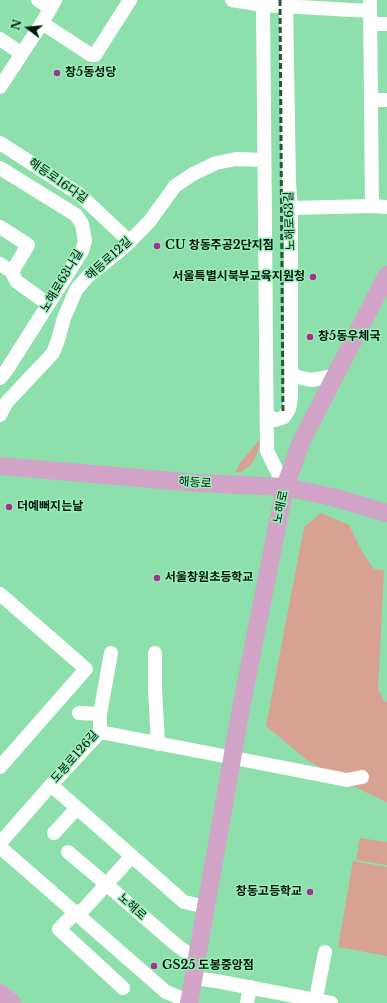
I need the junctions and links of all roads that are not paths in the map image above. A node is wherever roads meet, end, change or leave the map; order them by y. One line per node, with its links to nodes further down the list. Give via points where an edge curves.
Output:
1 (38, 0): 6 (street)
2 (130, 0): 8 (street, via 96,55 91,55)
3 (232, 0): 4 (street, via 248,4)
4 (263, 2): 5 (street); 16 (street, 노해로63길)
5 (286, 3): 7 (street); 20 (street, 노해로63길)
6 (52, 4): 8 (street)
7 (370, 12): 9 (street); 13 (street)
8 (42, 23): 11 (street)
9 (387, 24)
10 (0, 39): 11 (street)
11 (21, 53): 12 (street)
12 (0, 87)
13 (371, 100): 14 (street); 18 (street)
14 (387, 100)
15 (0, 143): 22 (street, 해등로16다길, via 79,194)
16 (264, 160): 22 (street, 해등로12길, via 225,161 193,174 175,186 149,222); 30 (street, 노해로63길)
17 (0, 168): 25 (street, 노해로63나길, via 76,215 82,224 85,242 82,251)
18 (372, 206): 19 (street); 20 (street)
19 (387, 206)
20 (291, 208): 26 (street, 노해로63길)
21 (0, 227): 23 (street, via 28,245)
22 (130, 242): 29 (street, 해등로12길, via 88,276 76,290 53,353 7,402)
23 (6, 268): 25 (street, via 16,281)
24 (387, 275): 27 (main road, 노해로)
25 (48, 304): 28 (street, 노해로63나길)
26 (291, 373): 27 (street, via 311,380); 30 (street, 노해로63길, via 291,398 286,415 276,420)
27 (334, 376): 32 (main road, 노해로, via 301,442)
28 (0, 378)
29 (0, 415)
30 (267, 416): 32 (street, 노해로63길, via 267,451)
31 (0, 466): 32 (main road, 해등로, via 197,483)
32 (285, 487): 33 (main road, 해등로); 41 (main road, 노해로)
33 (387, 512)
34 (0, 594): 42 (street, via 86,669)
35 (111, 653): 38 (street, 도봉로126길)
36 (155, 654): 40 (street)
37 (79, 714): 38 (street)
38 (100, 714): 39 (street, 도봉로126길)
39 (100, 732): 40 (street); 44 (street, 도봉로126길)
40 (158, 744): 41 (street)
41 (233, 758): 43 (street, via 347,780); 52 (main road, 노해로)
42 (0, 767)
43 (362, 777)
44 (51, 785): 45 (street); 47 (street, 도봉로126길)
45 (77, 808): 46 (street); 50 (street)
46 (54, 833)
47 (0, 843)
48 (0, 847): 53 (street)
49 (68, 852): 51 (street, 노해로)
50 (132, 856): 51 (street); 52 (street, via 184,902)
51 (106, 884): 53 (street, via 83,910); 55 (street, 노해로)
52 (207, 907): 55 (main road, 노해로)
53 (75, 913): 58 (street, via 59,929); 60 (street, via 166,992)
54 (325, 952): 61 (street)
55 (198, 961): 56 (main road, 노해로)
56 (194, 978): 57 (street); 60 (main road, 노해로)
57 (250, 987): 61 (street); 63 (street)
58 (124, 988)
59 (0, 993): 62 (main road)
60 (190, 1002)
61 (316, 1002): 64 (street)
62 (12, 1003)
63 (247, 1003)
64 (331, 1003)

